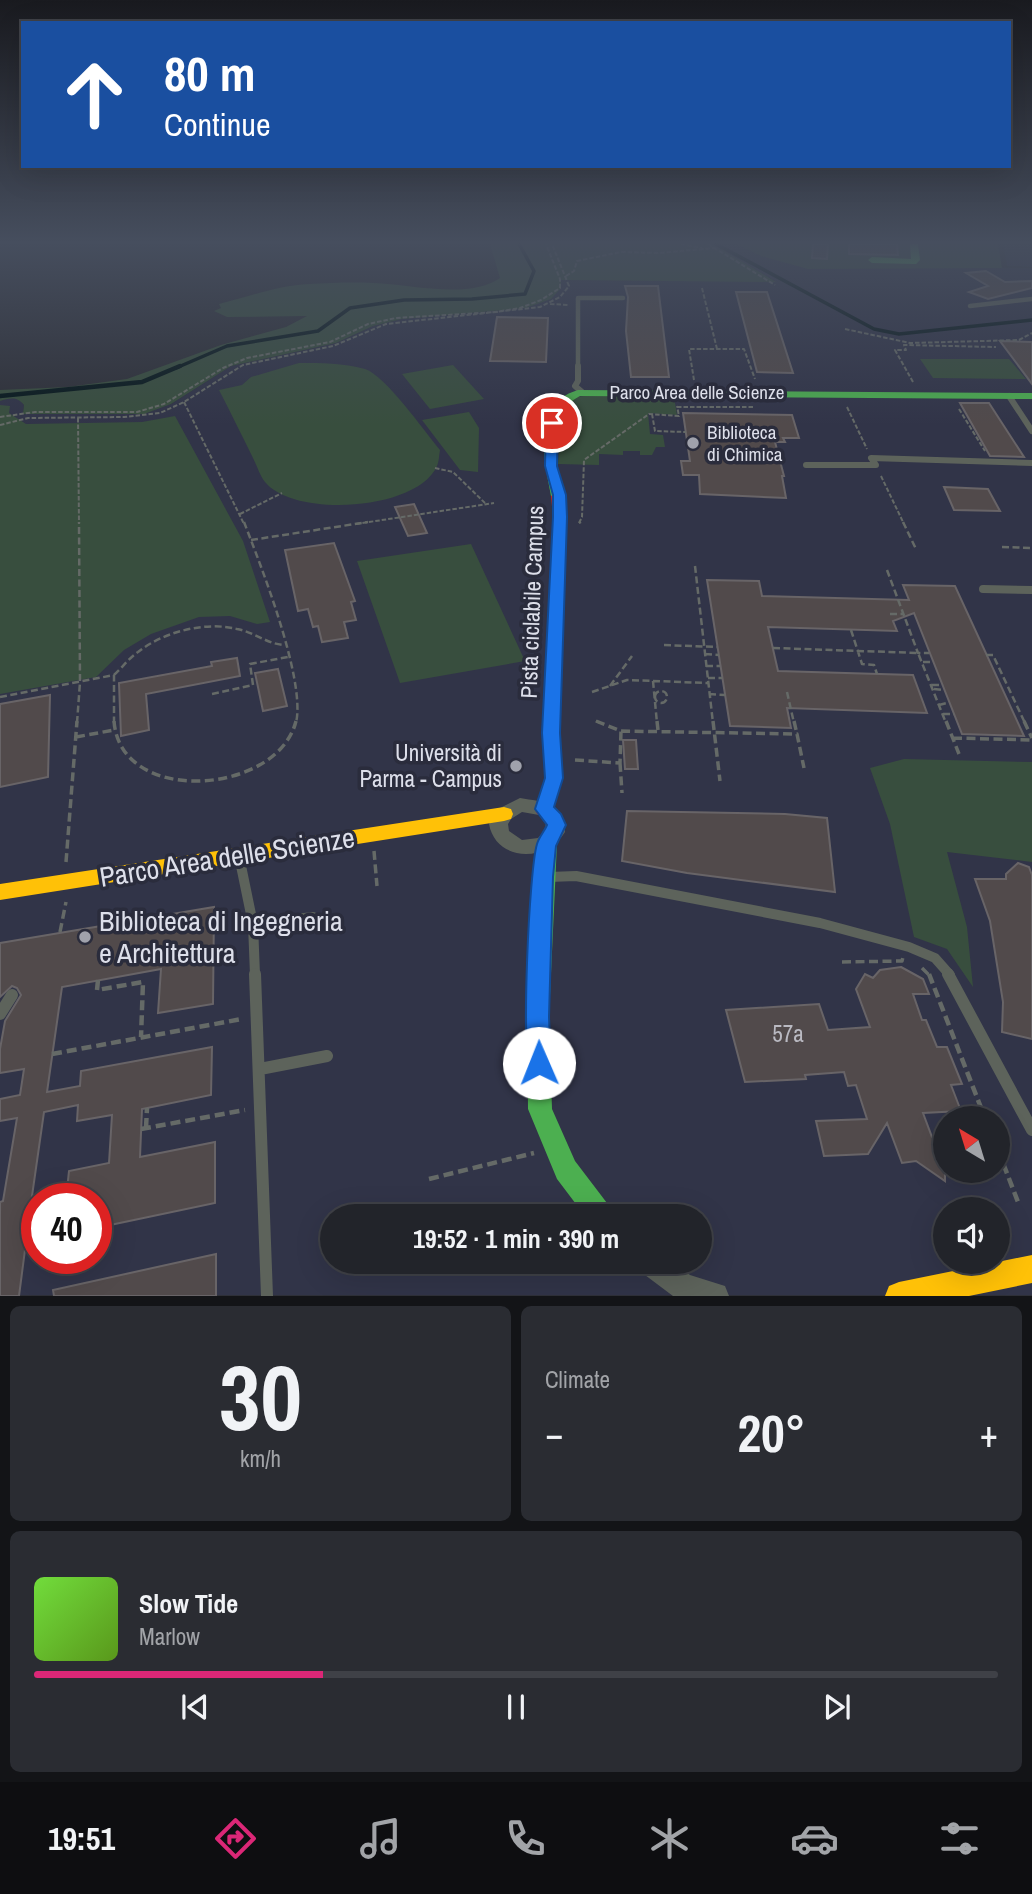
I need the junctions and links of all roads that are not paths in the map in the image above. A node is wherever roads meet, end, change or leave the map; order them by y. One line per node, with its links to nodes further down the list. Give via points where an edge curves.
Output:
1 (577, 304): 4 (lane, via 575,386)
2 (983, 304): 3 (lane)
3 (970, 306)
4 (582, 392): 5 (street, Parco Area delle Scienze); 12 (street, Parco Area delle Scienze, via 558,403 551,437 560,517)
5 (1009, 396): 6 (street, Parco Area delle Scienze); 7 (lane)
6 (1032, 396)
7 (1032, 431)
8 (1032, 463): 9 (lane, via 871,458 876,465)
9 (806, 465)
10 (983, 589): 11 (lane)
11 (1032, 590)
12 (551, 759): 13 (street, Parco Area delle Scienze, via 542,783); 14 (street, Parco Area delle Scienze, via 554,778)
13 (512, 809): 14 (street); 15 (street, Parco Area delle Scienze); 16 (street, via 498,827)
14 (544, 809): 17 (street, via 556,825)
15 (454, 821): 16 (street, Parco Area delle Scienze); 19 (street, Parco Area delle Scienze)
16 (499, 834): 18 (street)
17 (547, 843): 18 (street); 20 (street)
18 (520, 848): 20 (street)
19 (239, 855): 21 (street, Parco Area delle Scienze, via 67,877); 23 (lane)
20 (543, 877): 28 (lane, via 576,876 820,923 935,958 954,980); 29 (street, via 540,1109 566,1170)
21 (0, 892)
22 (313, 917): 23 (lane)
23 (253, 924): 27 (lane)
24 (12, 995): 25 (lane)
25 (0, 1014)
26 (327, 1056): 27 (lane)
27 (260, 1069): 33 (lane)
28 (1031, 1128)
29 (592, 1204)
30 (1032, 1269): 35 (street)
31 (663, 1274): 32 (street)
32 (680, 1291): 34 (street)
33 (267, 1296)
34 (715, 1296)
35 (899, 1296)

